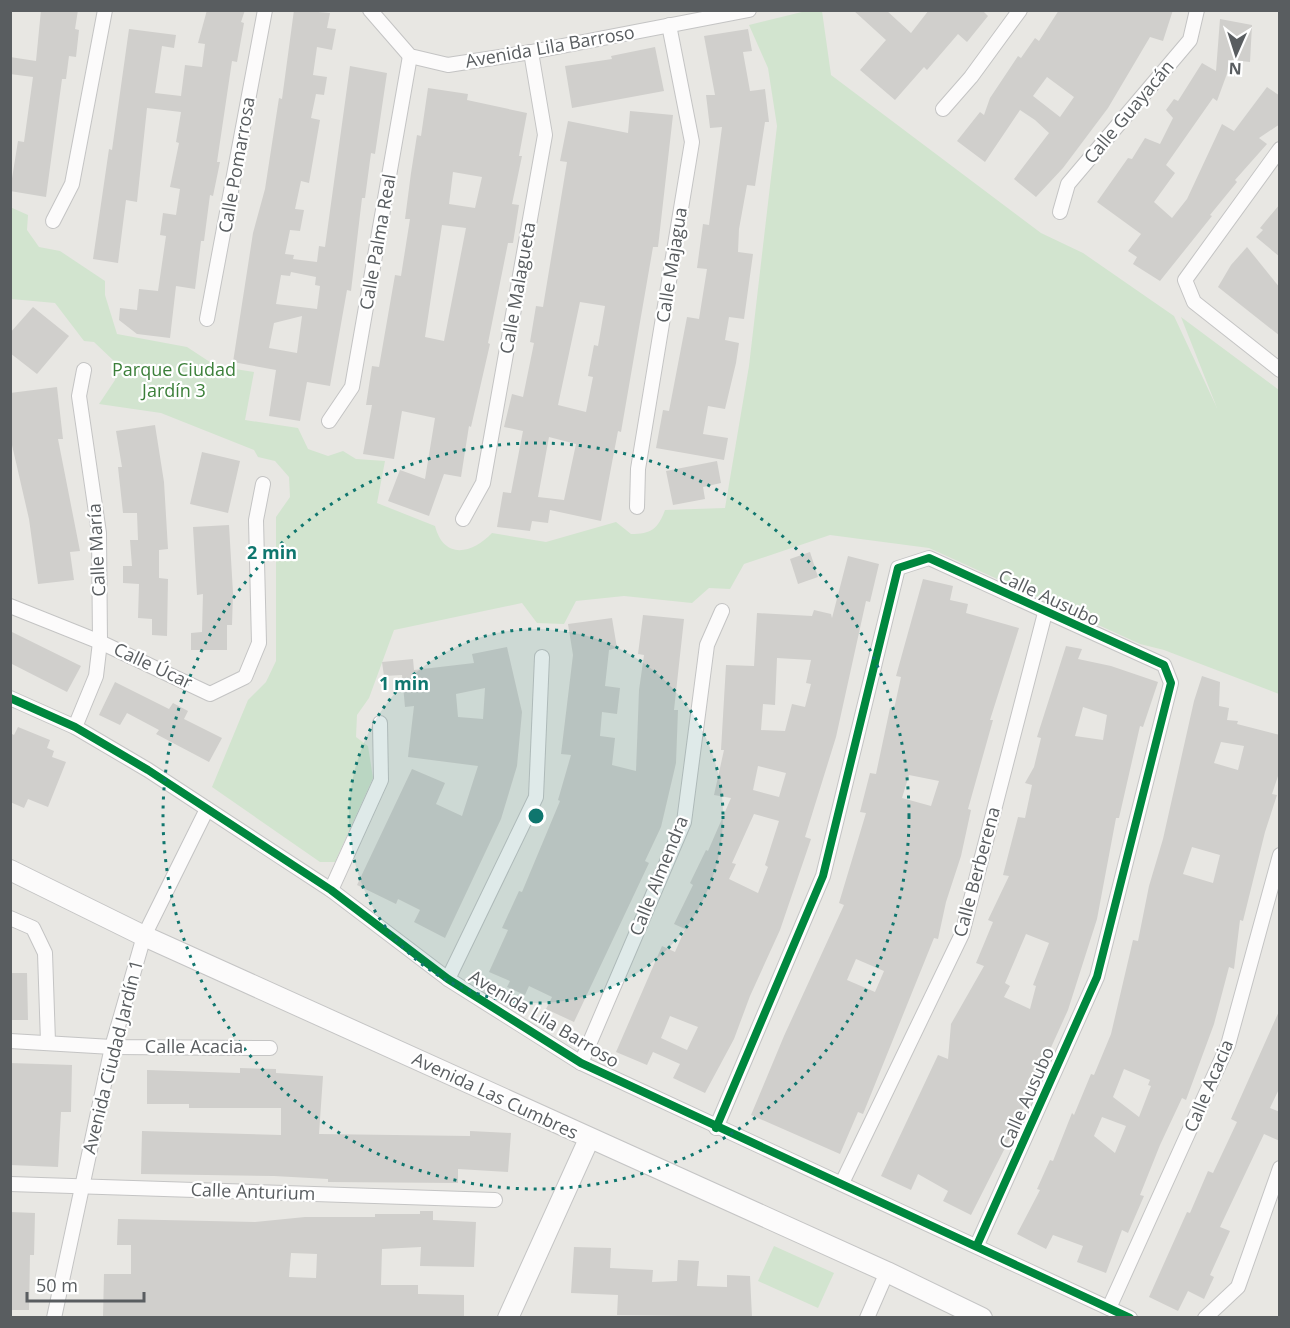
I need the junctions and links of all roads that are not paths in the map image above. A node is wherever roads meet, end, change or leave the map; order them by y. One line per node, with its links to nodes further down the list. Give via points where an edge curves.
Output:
1 (105, 10): 13 (street, via 72,184)
2 (265, 10): 14 (street, Calle Pomarrosa)
3 (370, 10): 9 (street)
4 (749, 10): 7 (street, Avenida Lila Barroso)
5 (1020, 10): 10 (street)
6 (1197, 10): 12 (street, Calle Guayacán, via 1190,40 1068,184)
7 (669, 25): 8 (street, Avenida Lila Barroso); 19 (street, Calle Majagua, via 692,142 638,469)
8 (531, 52): 9 (street, Avenida Lila Barroso, via 448,65); 20 (street, Calle Malagueta, via 544,135 483,483)
9 (410, 56): 17 (street, Calle Palma Real, via 352,387)
10 (943, 109)
11 (1280, 149): 16 (street, via 1185,280 1194,302)
12 (1060, 212)
13 (53, 221)
14 (207, 320)
15 (84, 370): 24 (street, Calle María, via 79,396 99,533)
16 (1280, 370)
17 (329, 421)
18 (263, 484): 24 (street, Calle Úcar, via 256,520 259,643 245,676 210,694)
19 (637, 507)
20 (463, 519)
21 (10, 606): 24 (street, Calle Úcar)
22 (722, 611): 40 (street, Calle Almendra, via 706,645 684,822)
23 (1045, 614): 41 (street, Calle Ausubo, via 929,558 898,568 823,876); 44 (street, Calle Berberena, via 962,934); 48 (street, Calle Ausubo, via 1164,665 1172,683 1097,977)
24 (100, 642): 28 (street, Calle María, via 96,676)
25 (542, 657): 35 (street, via 536,797)
26 (10, 698): 28 (street, Avenida Lila Barroso)
27 (380, 723): 32 (street, via 381,780)
28 (75, 727): 29 (street, Avenida Lila Barroso)
29 (207, 809): 32 (street, Avenida Lila Barroso); 34 (street, Avenida Ciudad Jardín 1)
30 (1280, 855): 50 (street, Calle Acacia, via 1228,1045)
31 (10, 870): 34 (street, Avenida Las Cumbres)
32 (331, 890): 35 (street, Avenida Lila Barroso)
33 (10, 918): 37 (street, via 33,928 45,953)
34 (144, 936): 38 (street, Avenida Ciudad Jardín 1); 42 (street, Avenida Las Cumbres)
35 (448, 979): 40 (street, Avenida Lila Barroso)
36 (10, 1041): 37 (street, Calle Acacia)
37 (48, 1042): 38 (street, Calle Acacia)
38 (112, 1047): 39 (street, Calle Acacia); 46 (street, Avenida Ciudad Jardín 1)
39 (270, 1048)
40 (581, 1063): 41 (street, Avenida Lila Barroso)
41 (716, 1128): 44 (street, Avenida Lila Barroso)
42 (589, 1139): 49 (street, Avenida Las Cumbres); 52 (street)
43 (1280, 1168): 56 (street, via 1238,1287)
44 (842, 1183): 48 (street, Avenida Lila Barroso)
45 (10, 1184): 46 (street, Calle Anturium)
46 (82, 1186): 47 (street, Calle Anturium); 51 (street, Avenida Ciudad Jardín 1)
47 (495, 1200)
48 (977, 1245): 50 (street, Avenida Lila Barroso)
49 (888, 1272): 53 (street); 54 (street, Avenida Las Cumbres)
50 (1109, 1308): 55 (street, Avenida Lila Barroso)
51 (54, 1317)
52 (508, 1317)
53 (867, 1317)
54 (982, 1317)
55 (1130, 1317)
56 (1205, 1317)

